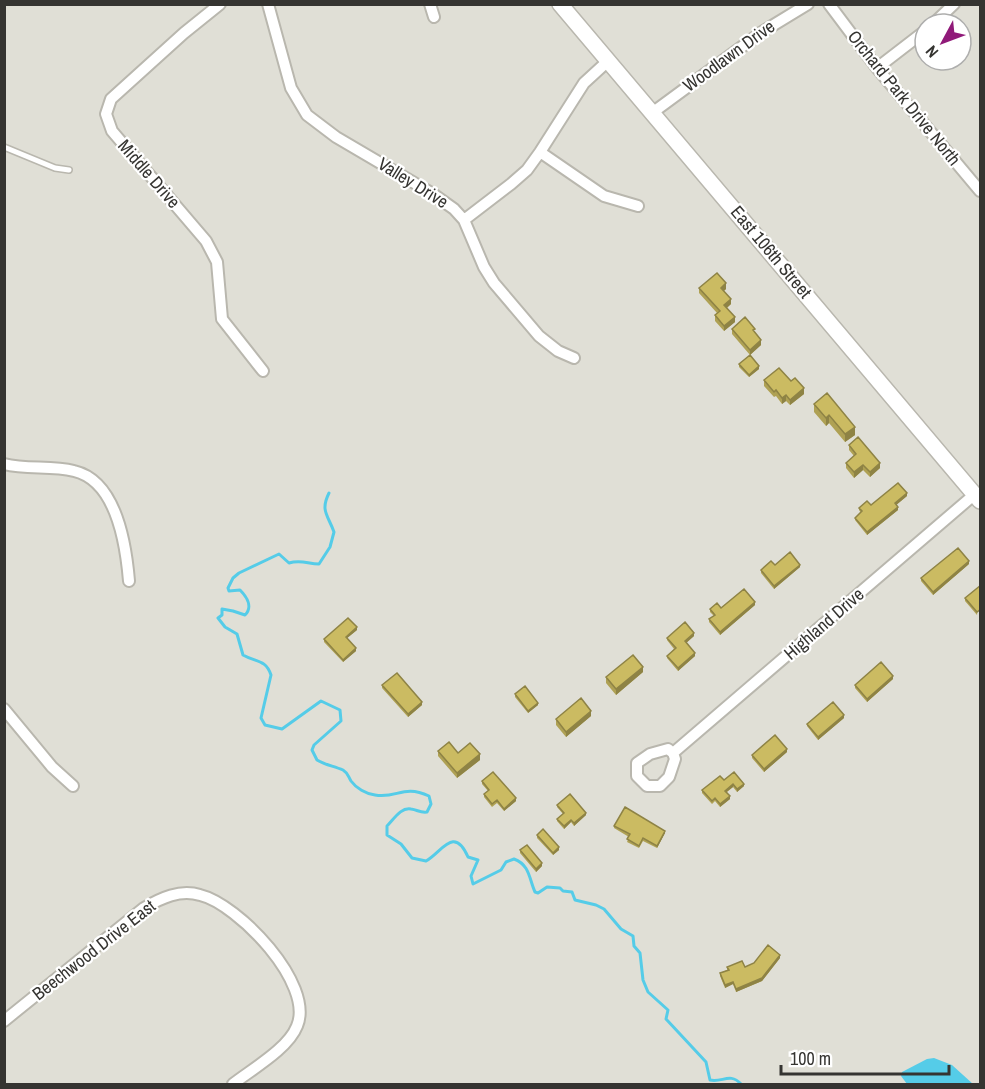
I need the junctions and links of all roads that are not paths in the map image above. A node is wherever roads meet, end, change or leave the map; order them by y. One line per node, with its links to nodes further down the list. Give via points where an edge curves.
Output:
1 (220, 4): 19 (street, Middle Drive, via 111,99 106,114 112,131 207,241 216,262 222,319)
2 (268, 4): 17 (street, Valley Drive, via 294,96 307,115 336,137 446,202)
3 (430, 4): 7 (street)
4 (560, 4): 9 (street, East 106th Street)
5 (808, 4): 11 (street, Woodlawn Drive, via 762,32)
6 (830, 4): 10 (street, Orchard Park Drive North)
7 (434, 18)
8 (913, 40): 10 (street)
9 (608, 61): 11 (street, East 106th Street); 13 (street, via 584,83)
10 (877, 68): 15 (street, Orchard Park Drive North)
11 (652, 113): 21 (street, East 106th Street)
12 (4, 147): 14 (lane)
13 (540, 152): 16 (street, via 604,196); 17 (street, via 520,177)
14 (69, 170)
15 (981, 190)
16 (638, 206)
17 (464, 220): 18 (street, Valley Drive, via 494,283 545,340)
18 (574, 358)
19 (263, 371)
20 (4, 464): 22 (street, via 74,471 95,482 118,520)
21 (978, 498): 24 (street, Highland Drive)
22 (129, 581)
23 (4, 709): 25 (street)
24 (673, 753)
25 (73, 786)
26 (4, 1021): 27 (street, Beechwood Drive East, via 144,908 171,895 198,894 219,902 249,926 288,974 300,1003 298,1025 291,1038)
27 (233, 1084)

